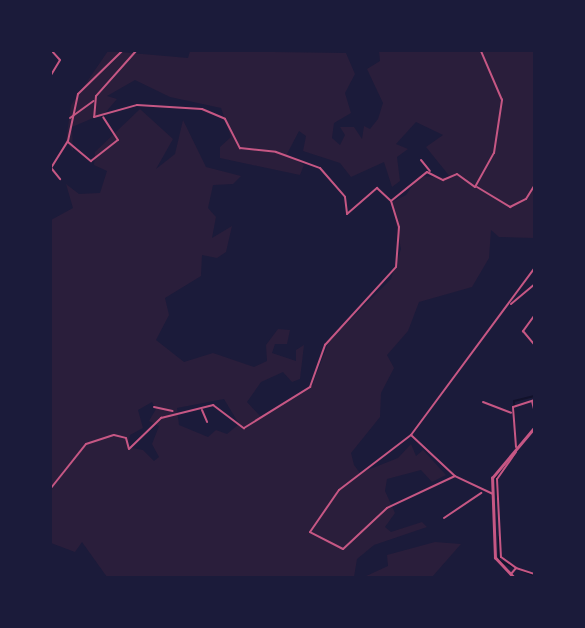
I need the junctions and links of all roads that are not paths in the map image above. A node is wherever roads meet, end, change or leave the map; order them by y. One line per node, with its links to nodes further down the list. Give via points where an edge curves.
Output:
1 (52, 51): 5 (street, via 60,60)
2 (122, 51): 8 (street, via 84,85)
3 (136, 51): 6 (street)
4 (481, 51): 15 (street, via 502,100 495,150)
5 (51, 75)
6 (94, 100): 7 (street, via 93,116); 8 (street)
7 (103, 116): 9 (street, via 118,140 91,161); 16 (street, via 137,105 202,109 225,119 240,148 276,152 320,168 345,197 347,214 377,188)
8 (68, 120): 9 (street)
9 (68, 141): 11 (street)
10 (421, 160): 12 (street)
11 (51, 168): 13 (street)
12 (430, 172): 15 (street, via 443,180 457,174); 16 (street)
13 (60, 179)
14 (534, 186): 15 (street, via 526,199 510,206)
15 (475, 187)
16 (391, 201): 28 (street, via 399,227 396,267 322,350 310,387 244,428 215,405)
17 (534, 269): 19 (street)
18 (534, 285): 19 (street)
19 (510, 304): 33 (street)
20 (534, 316): 21 (street, via 523,331)
21 (534, 344)
22 (534, 356): 23 (street)
23 (534, 366)
24 (533, 400): 27 (street); 30 (street, via 518,402)
25 (483, 402): 30 (street)
26 (154, 407): 29 (street)
27 (534, 409)
28 (202, 410): 29 (street); 31 (street)
29 (174, 411): 36 (street, via 130,449 126,438 114,435 80,447)
30 (511, 413): 34 (street)
31 (207, 422)
32 (534, 428): 34 (street)
33 (411, 435): 35 (street); 35 (street, via 351,478 310,532 343,549 387,508)
34 (514, 452): 38 (street, via 494,474); 40 (street, via 512,466 497,479 501,557)
35 (455, 476): 37 (street)
36 (51, 488)
37 (481, 493): 38 (street); 39 (street)
38 (494, 494): 42 (street, via 495,558)
39 (444, 518)
40 (516, 568): 41 (street); 42 (street)
41 (534, 574)
42 (512, 576)

